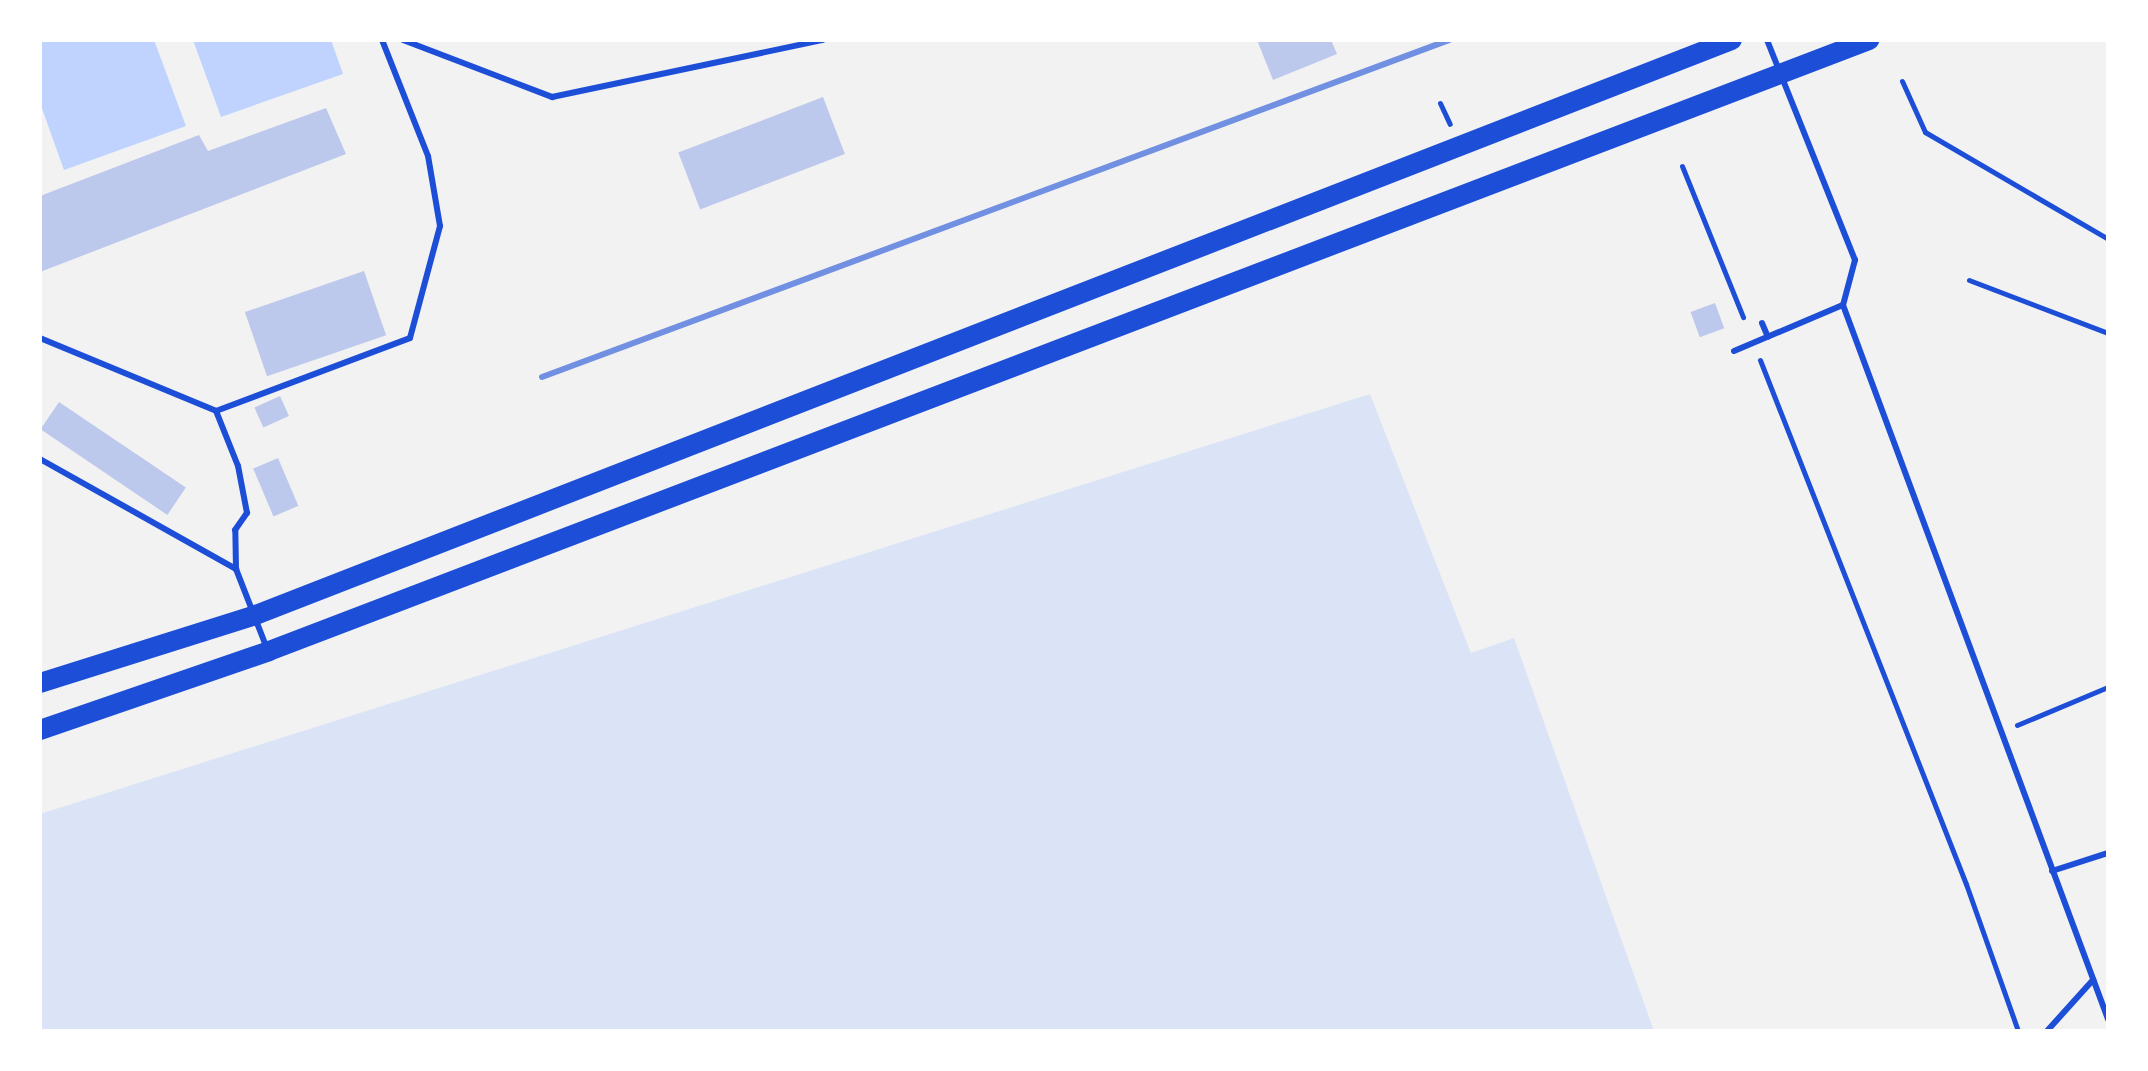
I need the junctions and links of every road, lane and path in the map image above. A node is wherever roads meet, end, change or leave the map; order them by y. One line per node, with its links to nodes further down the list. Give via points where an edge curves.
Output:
1 (382, 40): 19 (lane, via 428,156 440,226 410,338)
2 (403, 40): 3 (lane, via 552,97)
3 (823, 40)
4 (1732, 40): 22 (main road)
5 (1767, 40): 7 (lane)
6 (1869, 40): 7 (main road)
7 (1781, 75): 12 (lane, via 1855,260); 23 (main road)
8 (1902, 81): 10 (path, via 1925,132)
9 (1682, 166): 17 (path)
10 (2108, 239)
11 (1969, 280): 14 (path)
12 (1843, 305): 15 (lane); 27 (lane)
13 (1762, 323): 15 (lane)
14 (2108, 333)
15 (1768, 337): 17 (lane)
16 (40, 338): 19 (lane)
17 (1753, 343): 18 (lane); 32 (path, via 1966,884)
18 (1734, 351)
19 (216, 411): 21 (lane, via 238,466 247,513 235,530)
20 (40, 459): 21 (lane)
21 (236, 569): 22 (lane)
22 (253, 616): 23 (lane); 24 (main road)
23 (269, 651): 26 (main road)
24 (40, 683)
25 (2108, 687): 27 (path)
26 (40, 730)
27 (2000, 732): 29 (lane)
28 (2108, 853): 29 (lane)
29 (2052, 871): 30 (lane)
30 (2093, 980): 31 (lane); 33 (lane)
31 (2108, 1019)
32 (2018, 1031)
33 (2047, 1031)

